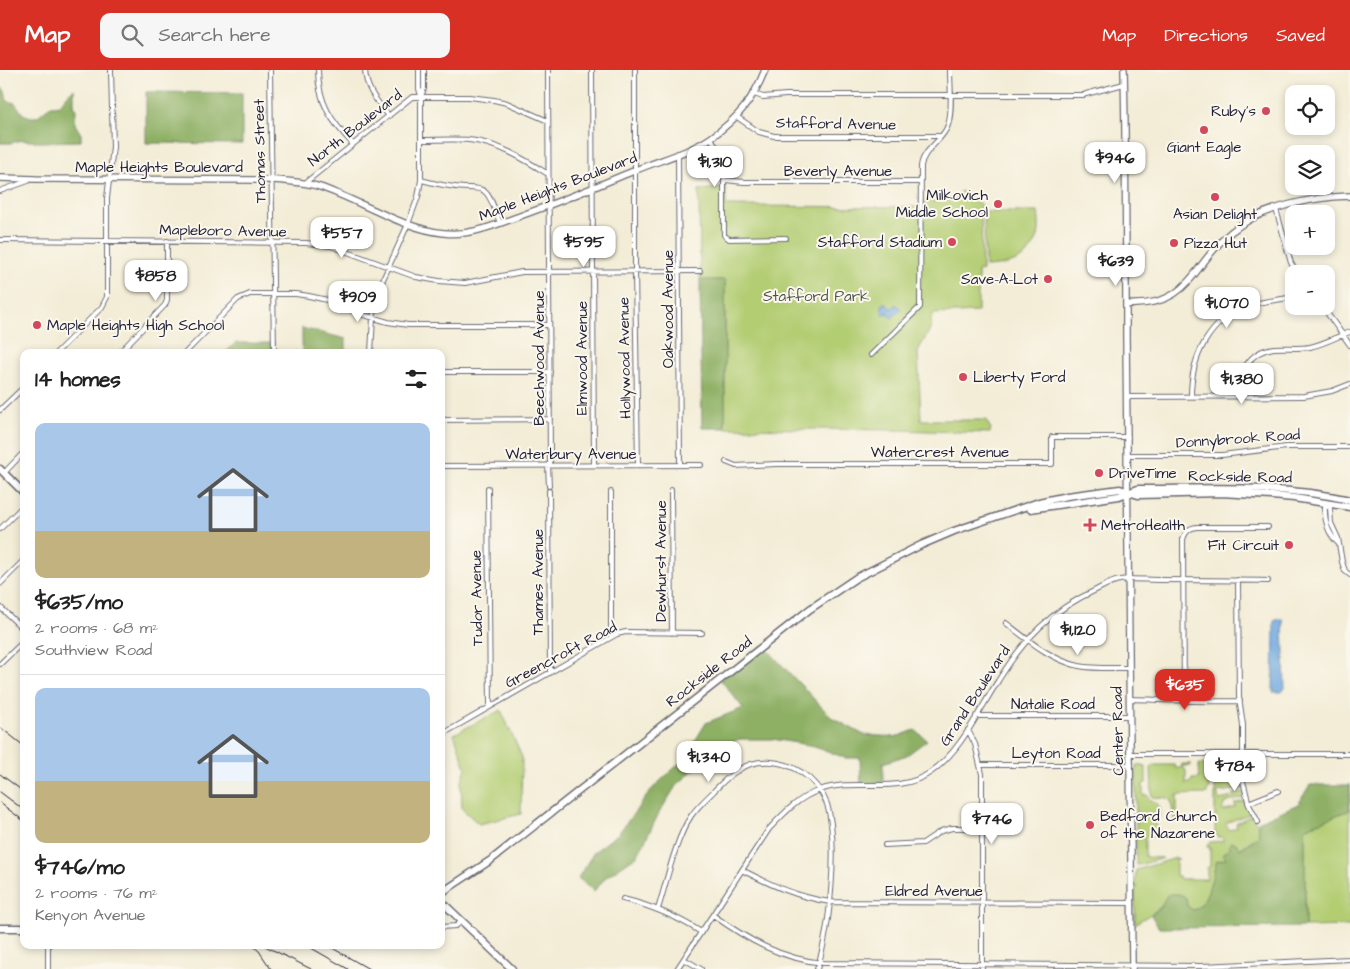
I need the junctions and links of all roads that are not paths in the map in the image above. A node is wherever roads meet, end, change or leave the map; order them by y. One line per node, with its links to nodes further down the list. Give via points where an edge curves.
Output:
1 (111, 70): 29 (street, via 113,155)
2 (270, 70): 30 (street, Thomas Street)
3 (318, 70): 23 (street, via 319,88 328,114)
4 (365, 70): 17 (street, via 373,97)
5 (419, 70): 16 (street)
6 (424, 70): 16 (street)
7 (548, 70): 19 (street, Beechwood Avenue)
8 (592, 70): 35 (street, Elmwood Avenue)
9 (635, 70): 25 (street, Hollywood Avenue)
10 (765, 70): 14 (street, Maple Heights Boulevard)
11 (950, 70): 15 (street)
12 (1124, 70): 13 (street, Center Road)
13 (1124, 84): 15 (street, via 1085,94); 56 (street, Center Road)
14 (754, 94): 15 (street, via 763,97); 18 (street, Maple Heights Boulevard)
15 (950, 94): 20 (street, via 948,125)
16 (421, 96): 17 (street, North Boulevard, via 412,97); 19 (street, via 494,100); 22 (street)
17 (389, 116): 23 (street, North Boulevard)
18 (737, 117): 20 (street, Stafford Avenue, via 759,132 774,136); 21 (street, Maple Heights Boulevard)
19 (548, 122): 26 (street, Beechwood Avenue)
20 (940, 136): 33 (street, via 923,158)
21 (711, 138): 24 (street, Maple Heights Boulevard); 32 (street, via 723,161)
22 (421, 140): 26 (street, via 469,140 493,145); 31 (street)
23 (354, 144): 34 (street, North Boulevard)
24 (678, 154): 25 (street, Maple Heights Boulevard); 51 (street, Oakwood Avenue)
25 (636, 170): 35 (street, Maple Heights Boulevard); 50 (street, Hollywood Avenue)
26 (548, 174): 38 (street, Beechwood Avenue)
27 (0, 178): 28 (street, Maple Heights Boulevard)
28 (36, 179): 29 (street, Maple Heights Boulevard); 36 (street)
29 (110, 179): 30 (street, Maple Heights Boulevard); 44 (street)
30 (272, 180): 34 (street, Maple Heights Boulevard); 46 (street, Thomas Street)
31 (421, 180): 40 (street, via 441,186 484,190); 41 (street)
32 (725, 180): 33 (street, Beverly Avenue); 42 (street, via 726,237)
33 (920, 182): 68 (street, via 920,307)
34 (305, 183): 41 (street, Maple Heights Boulevard)
35 (593, 188): 38 (street, Maple Heights Boulevard); 49 (street, Elmwood Avenue)
36 (0, 191)
37 (1350, 196): 39 (street)
38 (549, 206): 40 (street, Maple Heights Boulevard); 53 (street, Beechwood Avenue)
39 (1276, 209): 47 (street); 56 (street, via 1232,232 1209,255 1191,280 1173,295 1149,304)
40 (500, 223): 41 (street, Maple Heights Boulevard, via 458,234)
41 (408, 224): 48 (street)
42 (786, 238)
43 (0, 240): 44 (street, Mapleboro Avenue)
44 (107, 241): 45 (street, Mapleboro Avenue); 63 (street, via 106,301)
45 (167, 241): 46 (street, Mapleboro Avenue); 64 (street, via 166,305)
46 (273, 242): 48 (street, Mapleboro Avenue, via 332,246); 54 (street, Thomas Street)
47 (1292, 265)
48 (389, 267): 53 (street, Mapleboro Avenue, via 422,278 466,283 522,272); 58 (street, via 381,284)
49 (593, 271): 50 (street, Mapleboro Avenue); 53 (street, Mapleboro Avenue); 86 (street, Elmwood Avenue)
50 (636, 271): 51 (street, Mapleboro Avenue); 87 (street, Hollywood Avenue)
51 (678, 271): 52 (street, Mapleboro Avenue); 84 (street, Oakwood Avenue)
52 (700, 271)
53 (549, 272): 59 (street, Beechwood Avenue)
54 (273, 294): 58 (street, via 318,298); 65 (street, via 250,294 238,298); 66 (street, Thomas Street)
55 (1285, 299): 73 (street, via 1246,306 1221,322 1206,338 1196,359)
56 (1127, 304): 75 (street, Center Road)
57 (1328, 315): 61 (street)
58 (373, 318): 59 (street, via 408,325); 67 (street)
59 (549, 325): 70 (street, Beechwood Avenue)
60 (1350, 332): 61 (street)
61 (1342, 335): 62 (street); 74 (street, via 1318,345 1274,348 1256,355 1243,369)
62 (1350, 345)
63 (60, 349)
64 (123, 349)
65 (189, 349)
66 (274, 349)
67 (371, 349)
68 (871, 355)
69 (445, 372): 70 (street)
70 (550, 372): 77 (street, Beechwood Avenue)
71 (1350, 384): 74 (street, via 1304,396)
72 (20, 390): 76 (street)
73 (1191, 396): 74 (street); 75 (street)
74 (1238, 396)
75 (1128, 397): 79 (street, Center Road)
76 (0, 410)
77 (550, 419): 78 (street); 85 (street, Beechwood Avenue)
78 (445, 420)
79 (1128, 437): 82 (street, Center Road); 83 (street, Watercrest Avenue, via 1052,437 1052,464 736,466)
80 (1350, 447): 82 (street, Donnybrook Road, via 1287,447 1222,455)
81 (20, 455): 90 (street)
82 (1128, 455): 96 (street, Center Road)
83 (726, 462)
84 (680, 464): 87 (street, Waterbury Avenue); 88 (street, Waterbury Avenue)
85 (549, 465): 86 (street, Waterbury Avenue); 89 (street, Waterbury Avenue); 93 (street, Beechwood Avenue)
86 (594, 465): 87 (street, Waterbury Avenue)
87 (638, 465)
88 (701, 465)
89 (445, 466)
90 (1, 471): 92 (main road)
91 (488, 488): 124 (street, Tudor Avenue)
92 (20, 489)
93 (549, 489): 120 (street, Thames Avenue)
94 (672, 490): 113 (street, Dewhurst Avenue)
95 (611, 492): 115 (street)
96 (1128, 492): 98 (main road, Rockside Road, via 1138,488 1259,488 1294,490); 105 (street, Center Road); 141 (main road, Rockside Road, via 1120,489 1039,502 954,531 879,565 825,598 491,860)
97 (1350, 500): 98 (main road, Rockside Road)
98 (1328, 502): 100 (main road, Rockside Road); 104 (street, via 1345,571)
99 (20, 508): 102 (street)
100 (1350, 508)
101 (1268, 527): 106 (street, via 1197,527 1187,530 1183,540)
102 (0, 529)
103 (20, 564): 109 (street)
104 (1350, 575)
105 (1128, 580): 106 (street, Grand Boulevard); 116 (street, Grand Boulevard, via 1117,580 1077,600 1051,616); 119 (street, Center Road)
106 (1184, 580): 107 (street, Grand Boulevard); 122 (street)
107 (1238, 580): 108 (street, Grand Boulevard); 123 (street)
108 (1268, 581)
109 (0, 584)
110 (0, 607): 112 (street)
111 (1006, 623): 116 (street)
112 (20, 626)
113 (672, 632): 114 (street, Greencroft Road); 115 (street, Greencroft Road, via 626,632)
114 (702, 633)
115 (611, 638): 120 (street, Greencroft Road)
116 (1028, 640): 119 (street, via 1059,659 1079,666); 125 (street, Grand Boulevard)
117 (20, 644): 118 (street)
118 (0, 664)
119 (1129, 668): 121 (street, Center Road)
120 (550, 673): 124 (street, Greencroft Road)
121 (1130, 699): 122 (street); 126 (street, Center Road)
122 (1184, 702): 123 (street)
123 (1240, 702): 130 (street)
124 (490, 707): 128 (street, Greencroft Road)
125 (976, 716): 126 (street, Natalie Road); 127 (street, Grand Boulevard)
126 (1130, 716): 129 (street, Center Road)
127 (968, 730): 132 (street, via 976,744); 134 (street, Grand Boulevard, via 938,767 912,782)
128 (445, 733)
129 (1131, 754): 130 (street); 133 (street, Center Road)
130 (1243, 754): 131 (street); 136 (street, via 1243,781)
131 (1350, 754)
132 (981, 765): 133 (street, Leyton Road); 138 (street)
133 (1132, 765): 145 (street, Center Road)
134 (820, 790): 140 (street, Grand Boulevard, via 780,816); 143 (street, via 827,806 832,844); 147 (street, via 805,775 785,765 762,762 737,770 691,815)
135 (1278, 791): 136 (street)
136 (1248, 803): 137 (street)
137 (1258, 822)
138 (983, 828): 139 (street, via 952,828 923,843); 144 (street)
139 (885, 845)
140 (742, 870): 143 (street, Eldred Avenue, via 788,892); 148 (street, Grand Boulevard)
141 (445, 890)
142 (623, 899): 147 (street)
143 (830, 902): 144 (street, Eldred Avenue); 157 (street)
144 (982, 903): 145 (street, Eldred Avenue); 158 (street)
145 (1131, 903): 159 (street, Center Road)
146 (445, 905): 149 (main road)
147 (658, 909): 153 (street)
148 (712, 915): 153 (street, Grand Boulevard); 157 (street, via 760,945)
149 (462, 921): 150 (street, via 456,926); 161 (main road)
150 (445, 927)
151 (0, 928): 152 (main road)
152 (20, 928)
153 (701, 932): 156 (street, Grand Boulevard)
154 (48, 949): 160 (street)
155 (1350, 958): 159 (street)
156 (684, 959): 162 (street, Grand Boulevard); 163 (street)
157 (819, 963): 158 (street); 164 (street)
158 (982, 967): 159 (street)
159 (1132, 967)
160 (48, 969)
161 (512, 969)
162 (677, 969)
163 (702, 969)
164 (817, 969)

